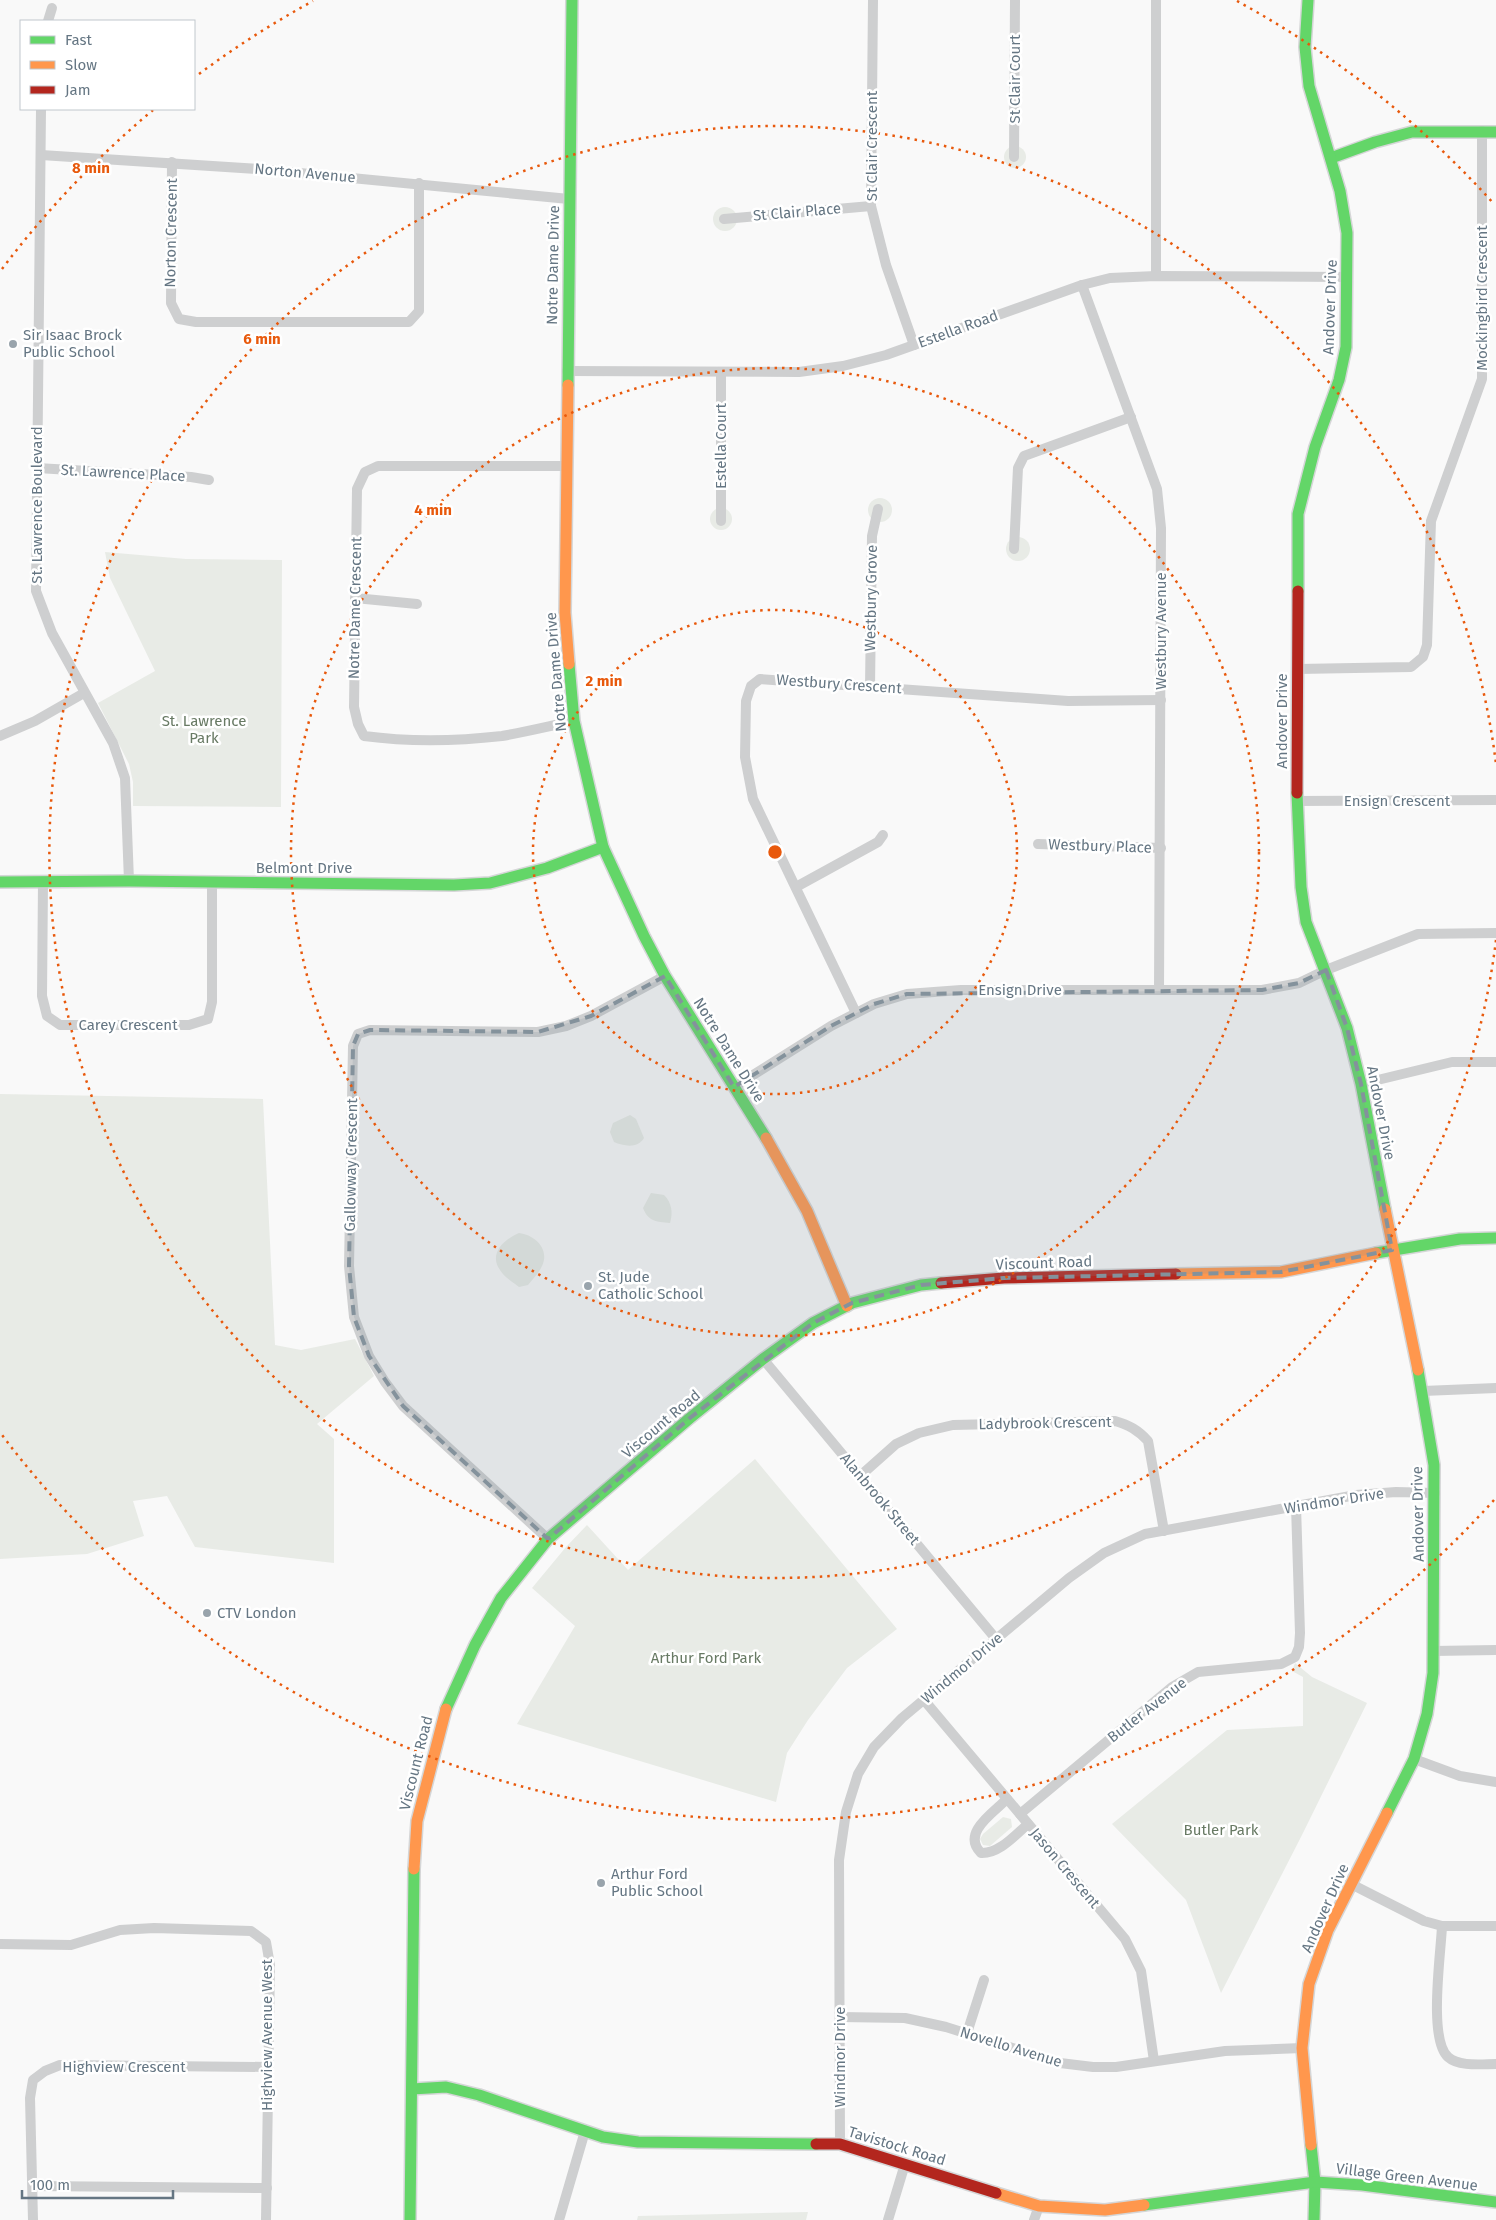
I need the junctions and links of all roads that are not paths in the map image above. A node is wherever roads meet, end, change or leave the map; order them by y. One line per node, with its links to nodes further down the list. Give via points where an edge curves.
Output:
1 (572, 0): 16 (street, Notre Dame Drive)
2 (873, 0): 17 (street, St Clair Crescent)
3 (1015, 0): 12 (street, St Clair Court)
4 (1156, 0): 19 (street)
5 (1308, 0): 13 (street, Andover Drive, via 1305,47 1309,86)
6 (52, 8): 7 (street)
7 (48, 20)
8 (41, 110): 11 (street, St. Lawrence Boulevard)
9 (1482, 131): 10 (street); 13 (street, via 1412,132); 34 (street, Mockingbird Crescent, via 1482,379 1431,521 1427,645 1423,657 1412,666)
10 (1496, 132)
11 (41, 155): 14 (street, Norton Avenue); 27 (street, St. Lawrence Boulevard)
12 (1014, 157)
13 (1331, 158): 20 (street, Andover Drive, via 1347,233)
14 (172, 162): 15 (street, Norton Avenue); 15 (street, Norton Crescent, via 171,304 179,319 196,322 409,322 419,311)
15 (419, 184): 16 (street, Norton Avenue)
16 (569, 199): 23 (street, Notre Dame Drive)
17 (871, 206): 18 (street, St Clair Place); 22 (street, St Clair Crescent, via 886,265)
18 (724, 219)
19 (1156, 276): 20 (street, Estella Road); 21 (street, Estella Road, via 1110,278)
20 (1347, 277): 34 (street, Andover Drive, via 1346,347 1298,514)
21 (1082, 285): 22 (street, Estella Road); 25 (street, Westbury Avenue)
22 (914, 345): 24 (street, Estella Road, via 852,364 808,371)
23 (567, 371): 24 (street, Estella Road); 26 (street, Notre Dame Drive)
24 (721, 372): 30 (street, Estella Court)
25 (1132, 417): 31 (street, via 1024,456 1018,468); 37 (street, Westbury Avenue, via 1157,489 1161,528)
26 (566, 466): 32 (street, Notre Dame Crescent, via 378,466 365,472 356,489); 38 (street, Notre Dame Drive, via 565,613)
27 (36, 468): 28 (street, St. Lawrence Place); 36 (street, St. Lawrence Boulevard, via 36,591 52,633)
28 (209, 480)
29 (878, 509): 35 (street, Westbury Grove, via 872,536)
30 (721, 520)
31 (1014, 549)
32 (355, 598): 33 (street); 38 (street, Notre Dame Crescent, via 354,707 364,736 382,739 502,736)
33 (417, 604)
34 (1298, 669): 41 (street, Andover Drive)
35 (870, 686): 37 (street, Westbury Crescent, via 1068,701); 50 (street, Westbury Crescent, via 760,678 751,686 746,701 745,757 754,799)
36 (84, 693): 39 (street, via 35,721); 46 (street, St. Lawrence Boulevard, via 112,743 125,778)
37 (1161, 700): 45 (street, Westbury Avenue)
38 (574, 721): 44 (street, Notre Dame Drive)
39 (0, 736)
40 (1496, 800): 41 (street, Ensign Crescent)
41 (1297, 801): 52 (street, Andover Drive, via 1306,922)
42 (883, 835): 50 (street, via 878,842)
43 (1038, 844): 45 (street, Westbury Place)
44 (602, 847): 49 (street, Belmont Drive, via 547,868 490,882 454,885); 53 (street, Notre Dame Drive)
45 (1161, 848): 54 (street, Westbury Avenue)
46 (129, 881): 48 (street, Belmont Drive); 49 (street, Belmont Drive)
47 (0, 882): 48 (street, Belmont Drive)
48 (43, 882): 49 (street, Carey Crescent, via 42,996 47,1016 60,1024 90,1025 189,1025 208,1019 212,1002)
49 (212, 883)
50 (796, 887): 55 (street, Westbury Crescent)
51 (1496, 933): 52 (street, via 1418,934)
52 (1326, 970): 54 (street, Ensign Drive, via 1299,983 1262,990); 57 (street, Andover Drive, via 1347,1028)
53 (665, 976): 58 (street, Notre Dame Drive); 69 (street, Gallowway Crescent, via 566,1026 538,1032 370,1030 358,1034 352,1046 349,1266 354,1317 369,1356 403,1406)
54 (1159, 990): 55 (street, Ensign Drive, via 961,990 907,994)
55 (856, 1013): 58 (street, Ensign Drive)
56 (1496, 1062): 57 (street, via 1452,1062)
57 (1361, 1084): 60 (street, Andover Drive)
58 (734, 1086): 61 (street, Notre Dame Drive, via 807,1211)
59 (1496, 1238): 60 (street, Viscount Road, via 1460,1239)
60 (1392, 1250): 61 (street, Viscount Road, via 1281,1272 1004,1278 921,1285); 64 (street, Andover Drive)
61 (846, 1306): 62 (street, Viscount Road, via 812,1323)
62 (763, 1359): 65 (street, Alanbrook Street); 69 (street, Viscount Road)
63 (1496, 1388): 64 (street)
64 (1423, 1391): 66 (street, Andover Drive)
65 (860, 1476): 68 (street, Ladybrook Crescent, via 896,1444 919,1433 953,1425 1115,1421 1138,1430 1148,1441); 70 (street, Alanbrook Street)
66 (1435, 1493): 67 (street, Windmor Drive, via 1356,1495); 72 (street, Andover Drive)
67 (1296, 1506): 68 (street, Windmor Drive); 77 (street, Butler Avenue, via 1300,1633 1295,1657 1281,1664 1198,1672 1172,1687)
68 (1164, 1531): 70 (street, Windmor Drive, via 1145,1534 1104,1553)
69 (548, 1540): 90 (street, Viscount Road, via 501,1598 474,1645 446,1707 432,1757 417,1821 414,1865)
70 (996, 1639): 73 (street, Windmor Drive)
71 (1496, 1650): 72 (street)
72 (1433, 1651): 74 (street, Andover Drive, via 1432,1693)
73 (924, 1700): 76 (street, Jason Crescent); 84 (street, Windmor Drive, via 874,1747 858,1774 846,1812 839,1860)
74 (1414, 1759): 75 (street, via 1460,1776); 79 (street, Andover Drive)
75 (1496, 1782)
76 (1007, 1799): 77 (street, Jason Crescent); 78 (street, via 978,1828 973,1837 975,1847 981,1853 988,1853)
77 (1020, 1814): 78 (street, Jason Crescent)
78 (1028, 1824): 87 (street, Jason Crescent, via 1125,1939 1141,1971)
79 (1351, 1884): 80 (street); 86 (street, Andover Drive, via 1328,1930 1309,1984)
80 (1442, 1926): 81 (street); 88 (street, via 1436,2028 1440,2047 1448,2058 1463,2063)
81 (1496, 1926)
82 (0, 1944): 89 (street, Highview Avenue West, via 71,1945 120,1930 154,1928 251,1931 266,1942 270,1965)
83 (984, 1980): 85 (street)
84 (840, 2017): 85 (street, Novello Avenue, via 905,2018); 92 (street, Windmor Drive)
85 (967, 2033): 87 (street, Novello Avenue, via 1060,2063 1116,2067)
86 (1302, 2048): 87 (street, Novello Avenue, via 1225,2050); 94 (street, Andover Drive)
87 (1154, 2061)
88 (1496, 2064)
89 (268, 2067): 95 (street, Highview Crescent, via 60,2065 44,2071 33,2080 30,2098); 96 (street, Highview Avenue West)
90 (412, 2089): 91 (street, Tavistock Road, via 446,2087 479,2095); 101 (street, Viscount Road)
91 (585, 2131): 92 (street, Tavistock Road, via 638,2142); 102 (street)
92 (840, 2144): 93 (street, Tavistock Road)
93 (905, 2164): 98 (street, Tavistock Road); 103 (street)
94 (1315, 2182): 97 (street, Village Green Avenue); 98 (street, Tavistock Road, via 1104,2210); 105 (street, Andover Drive)
95 (33, 2186): 96 (street); 99 (street, Highview Crescent)
96 (267, 2188): 100 (street, Highview Avenue West)
97 (1496, 2202)
98 (1039, 2206): 104 (street)
99 (32, 2220)
100 (266, 2220)
101 (410, 2220)
102 (559, 2220)
103 (888, 2220)
104 (1034, 2220)
105 (1314, 2220)

